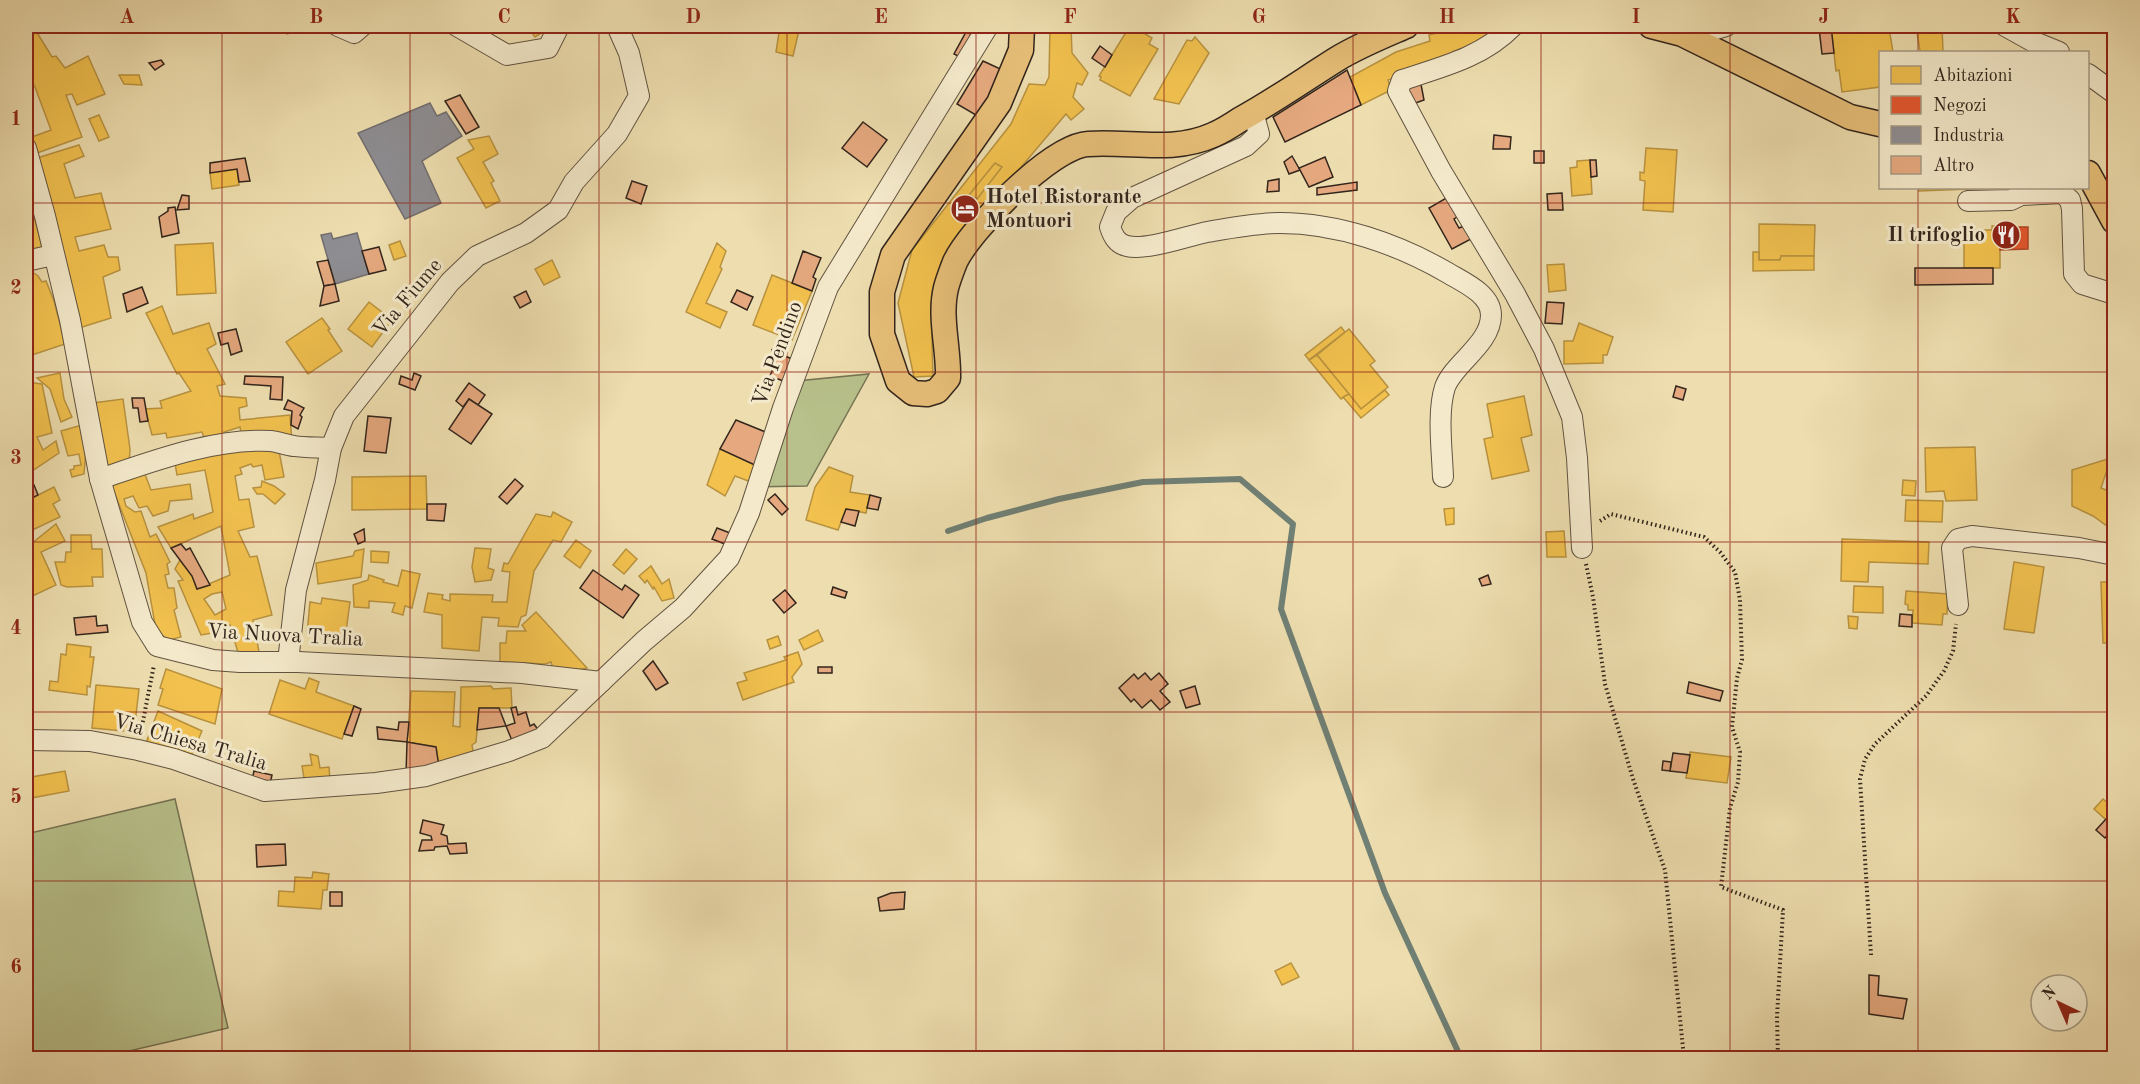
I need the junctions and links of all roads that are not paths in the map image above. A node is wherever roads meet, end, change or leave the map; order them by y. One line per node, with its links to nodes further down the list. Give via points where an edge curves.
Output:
1 (338, 26): 2 (street, via 354,33)
2 (362, 26)
3 (457, 26): 4 (street, via 507,55 548,48)
4 (559, 26)
5 (617, 26): 26 (street, Via Fiume, via 629,53 639,96 617,134 574,182 558,210 526,233 477,256 450,282 344,416)
6 (988, 26): 33 (street, Via Pendino, via 828,287 749,513 729,558 683,608)
7 (1022, 26): 17 (main road, via 1021,50 999,103 893,255 882,291 882,334 898,381 913,393 937,391 948,378 944,314 946,289 956,261 973,236 1041,167 1085,144 1182,145 1213,135)
8 (1406, 26): 17 (main road, via 1340,57)
9 (1513, 26): 29 (street, via 1476,54 1402,80 1398,91 1544,348 1572,417)
10 (1651, 26): 13 (main road)
11 (1726, 26): 13 (street, via 1713,30)
12 (2005, 26): 14 (street)
13 (1700, 43): 18 (main road, via 1850,117)
14 (2057, 51)
15 (2089, 75): 16 (street)
16 (2115, 93)
17 (1253, 112): 27 (street, via 1259,134 1246,146 1132,198 1116,212 1110,227 1115,240 1127,246 1148,245 1279,223 1336,229 1428,261 1478,292 1488,303 1491,315 1487,334 1446,384 1441,403)
18 (1879, 124)
19 (26, 148): 23 (street)
20 (2089, 175): 22 (main road)
21 (1968, 201): 25 (street, via 2062,193 2070,200 2072,209 2074,274 2082,284)
22 (2115, 221)
23 (53, 255): 24 (street); 28 (street, via 70,320)
24 (26, 261)
25 (2115, 294)
26 (331, 448): 28 (street, via 272,441 242,442 205,448); 32 (street, Via Fiume, via 296,590)
27 (1443, 477)
28 (100, 479): 32 (street, Via Nuova Tralia, via 142,622 157,646 213,660)
29 (1582, 548)
30 (2115, 555): 31 (street, via 1972,536 1958,539 1952,548)
31 (1958, 605)
32 (288, 662): 33 (street, Via Nuova Tralia, via 522,673)
33 (601, 682): 34 (street, Via Chiesa Tralia, via 542,738 426,776 376,783 265,791 138,750 90,741)
34 (26, 740)

